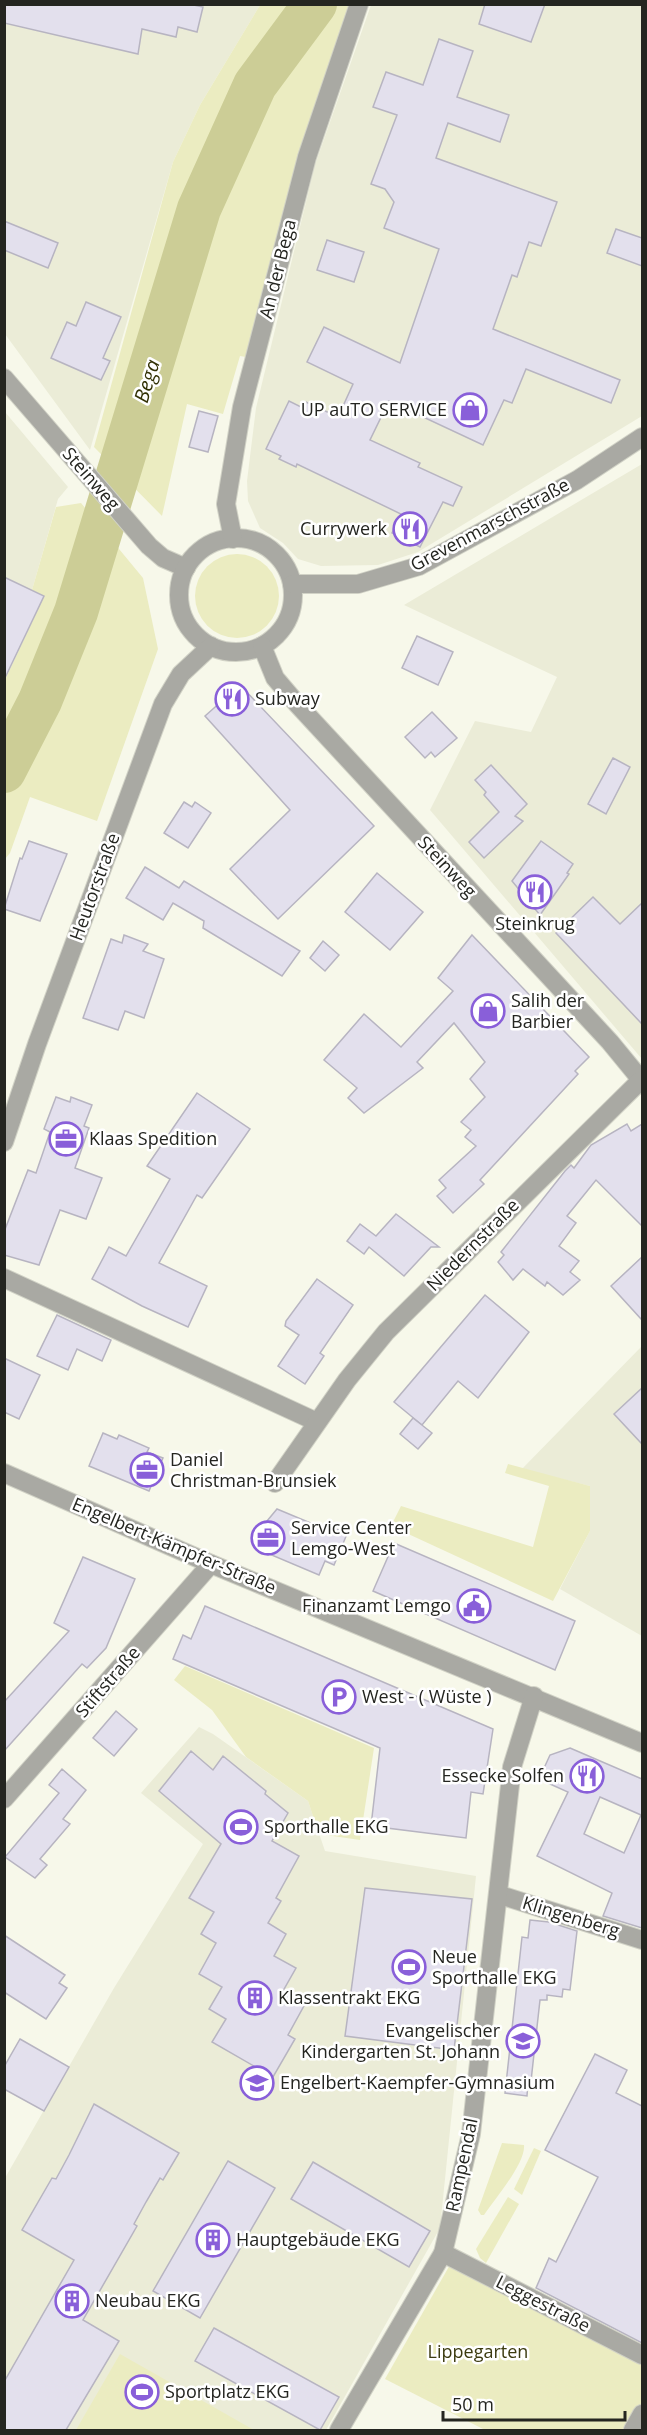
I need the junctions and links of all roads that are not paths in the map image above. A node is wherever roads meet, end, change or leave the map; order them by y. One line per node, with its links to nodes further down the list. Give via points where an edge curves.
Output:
1 (359, 4): 4 (street, An der Bega, via 307,157 242,407 226,504)
2 (4, 378): 5 (street, Steinweg, via 149,546 163,558)
3 (642, 437): 6 (street, Grevenmarschstraße, via 577,480 419,566 358,584)
4 (233, 539): 5 (street, via 206,548); 6 (street, via 265,546 278,557)
5 (186, 568): 7 (street, via 180,590 182,614 194,634)
6 (292, 584): 8 (street, via 293,598 286,623)
7 (211, 646): 8 (street, via 241,652); 10 (street, Heutorstraße, via 181,674 163,704)
8 (262, 646): 9 (street, Steinweg, via 275,678 298,705)
9 (642, 1080): 12 (street, Niedernstraße, via 386,1332)
10 (4, 1142)
11 (4, 1278): 12 (street)
12 (317, 1422): 14 (street, Niedernstraße)
13 (4, 1473): 15 (street, Engelbert-Kämpfer-Straße)
14 (275, 1484)
15 (210, 1564): 16 (street, Engelbert-Kämpfer-Straße); 18 (street, Stiftstraße)
16 (534, 1696): 17 (street, Engelbert-Kämpfer-Straße); 19 (street, Rampendal, via 512,1767)
17 (642, 1743)
18 (4, 1799)
19 (500, 1895): 20 (street, Klingenberg); 21 (street, Rampendal, via 471,2134)
20 (642, 1940)
21 (443, 2253): 22 (street, Leggestraße); 24 (street, Rampendal)
22 (642, 2355)
23 (642, 2414): 25 (street)
24 (339, 2430)
25 (633, 2430)

